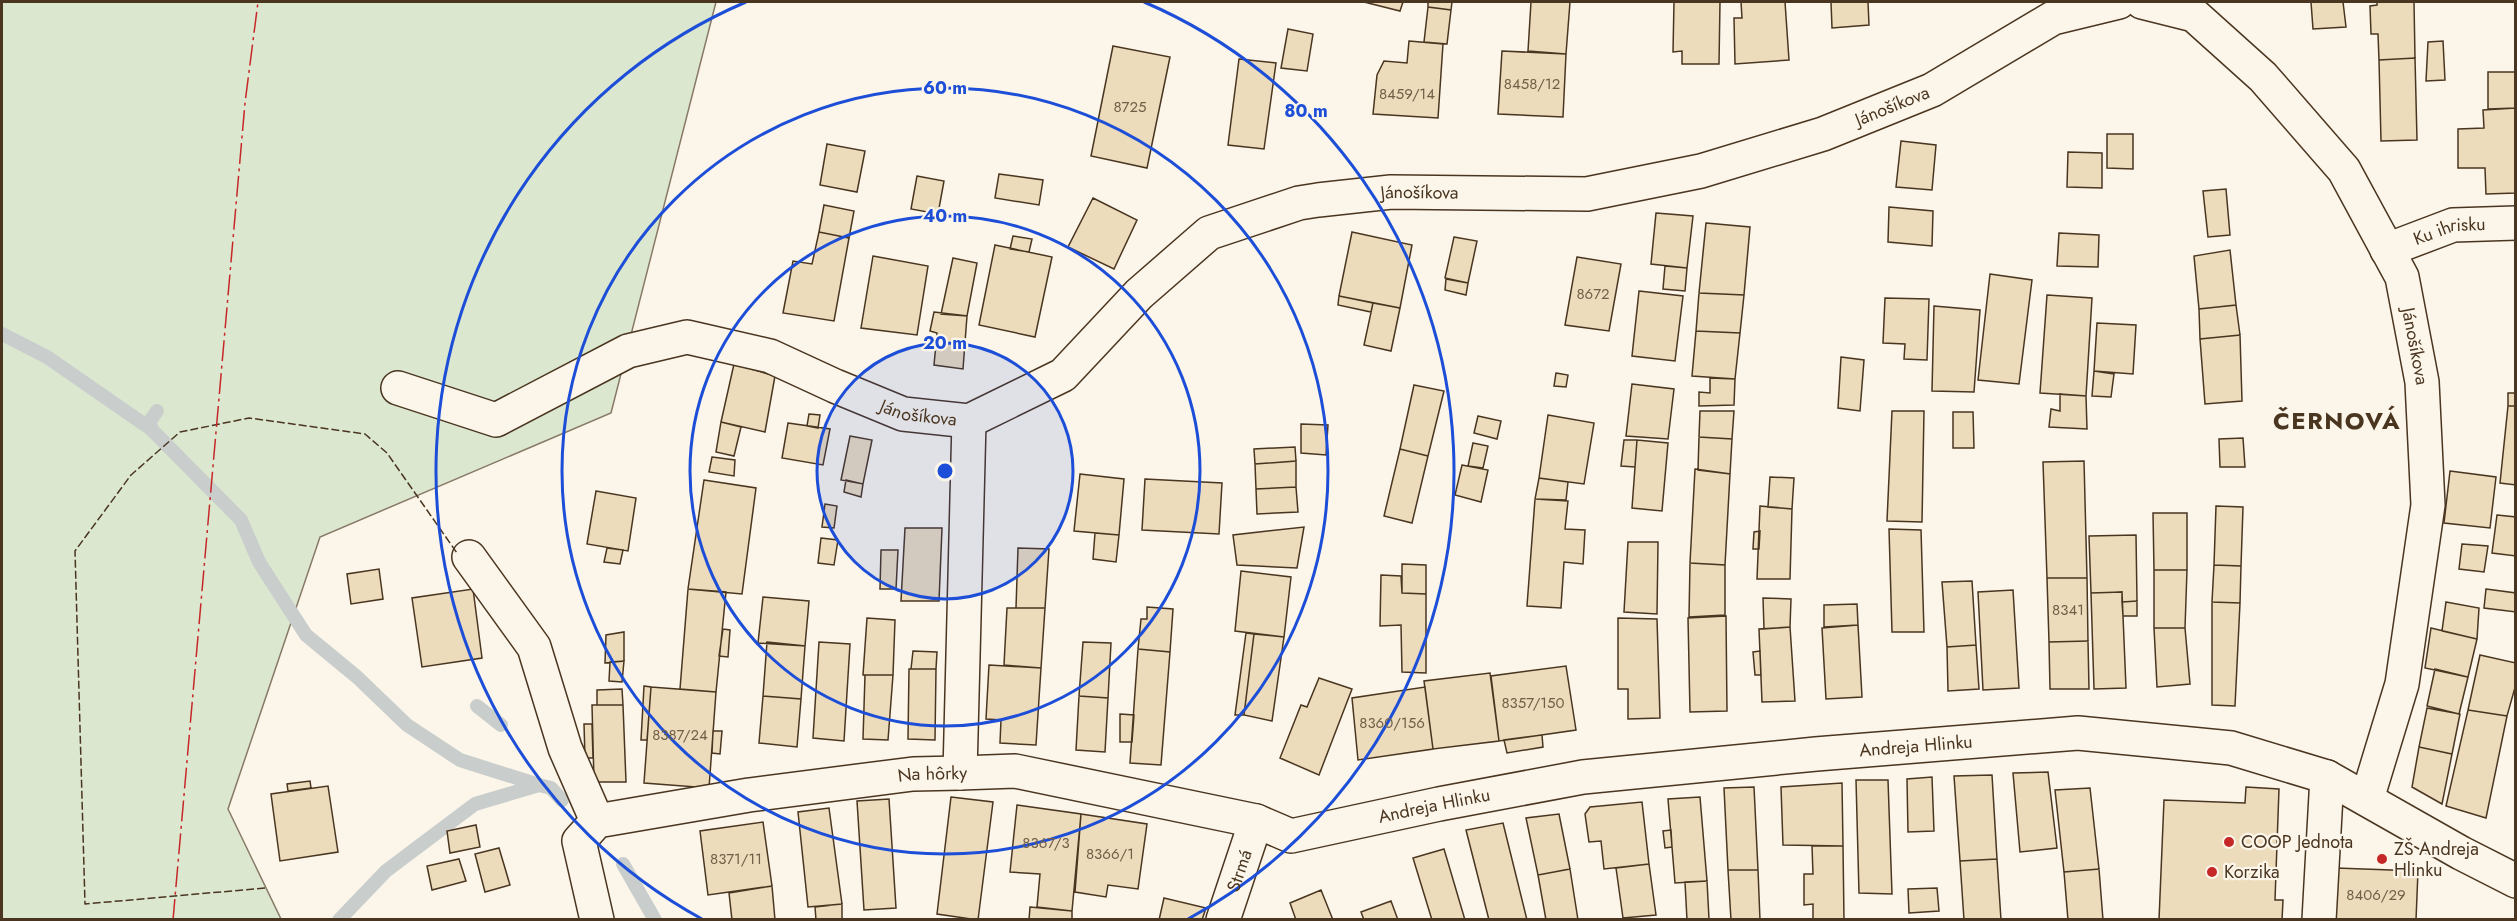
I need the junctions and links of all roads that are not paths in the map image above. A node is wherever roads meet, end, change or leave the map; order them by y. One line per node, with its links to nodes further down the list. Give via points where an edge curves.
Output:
1 (2119, 2): 4 (street, Jánošíkova)
2 (2142, 2): 3 (street, Jánošíkova)
3 (2191, 8): 6 (street, Jánošíkova, via 2263,77 2344,170)
4 (2059, 10): 8 (street, Jánošíkova, via 1932,90 1823,134 1701,171 1587,194 1391,192 1308,202 1209,233 1139,294 1063,375)
5 (2516, 223): 6 (street, Ku ihrisku, via 2453,225)
6 (2387, 250): 12 (street, Jánošíkova, via 2402,277 2422,382 2428,505 2402,684)
7 (398, 388): 8 (street, Jánošíkova, via 496,420 628,351 687,337 770,356 903,414)
8 (969, 421): 10 (street)
9 (469, 557): 14 (street, via 534,647)
10 (960, 773): 13 (street, Na hôrky, via 1014,771); 14 (street, Na hôrky, via 913,774 749,795)
11 (2327, 777): 12 (street, Andreja Hlinku); 15 (street, Andreja Hlinku, via 2231,748 2078,733 1582,777); 19 (street)
12 (2367, 799): 16 (street, Andreja Hlinku)
13 (1256, 821): 15 (street, Na hôrky); 18 (street, Strmá)
14 (588, 831): 17 (street)
15 (1291, 836)
16 (2516, 881)
17 (597, 920)
18 (1223, 920)
19 (2319, 920)

